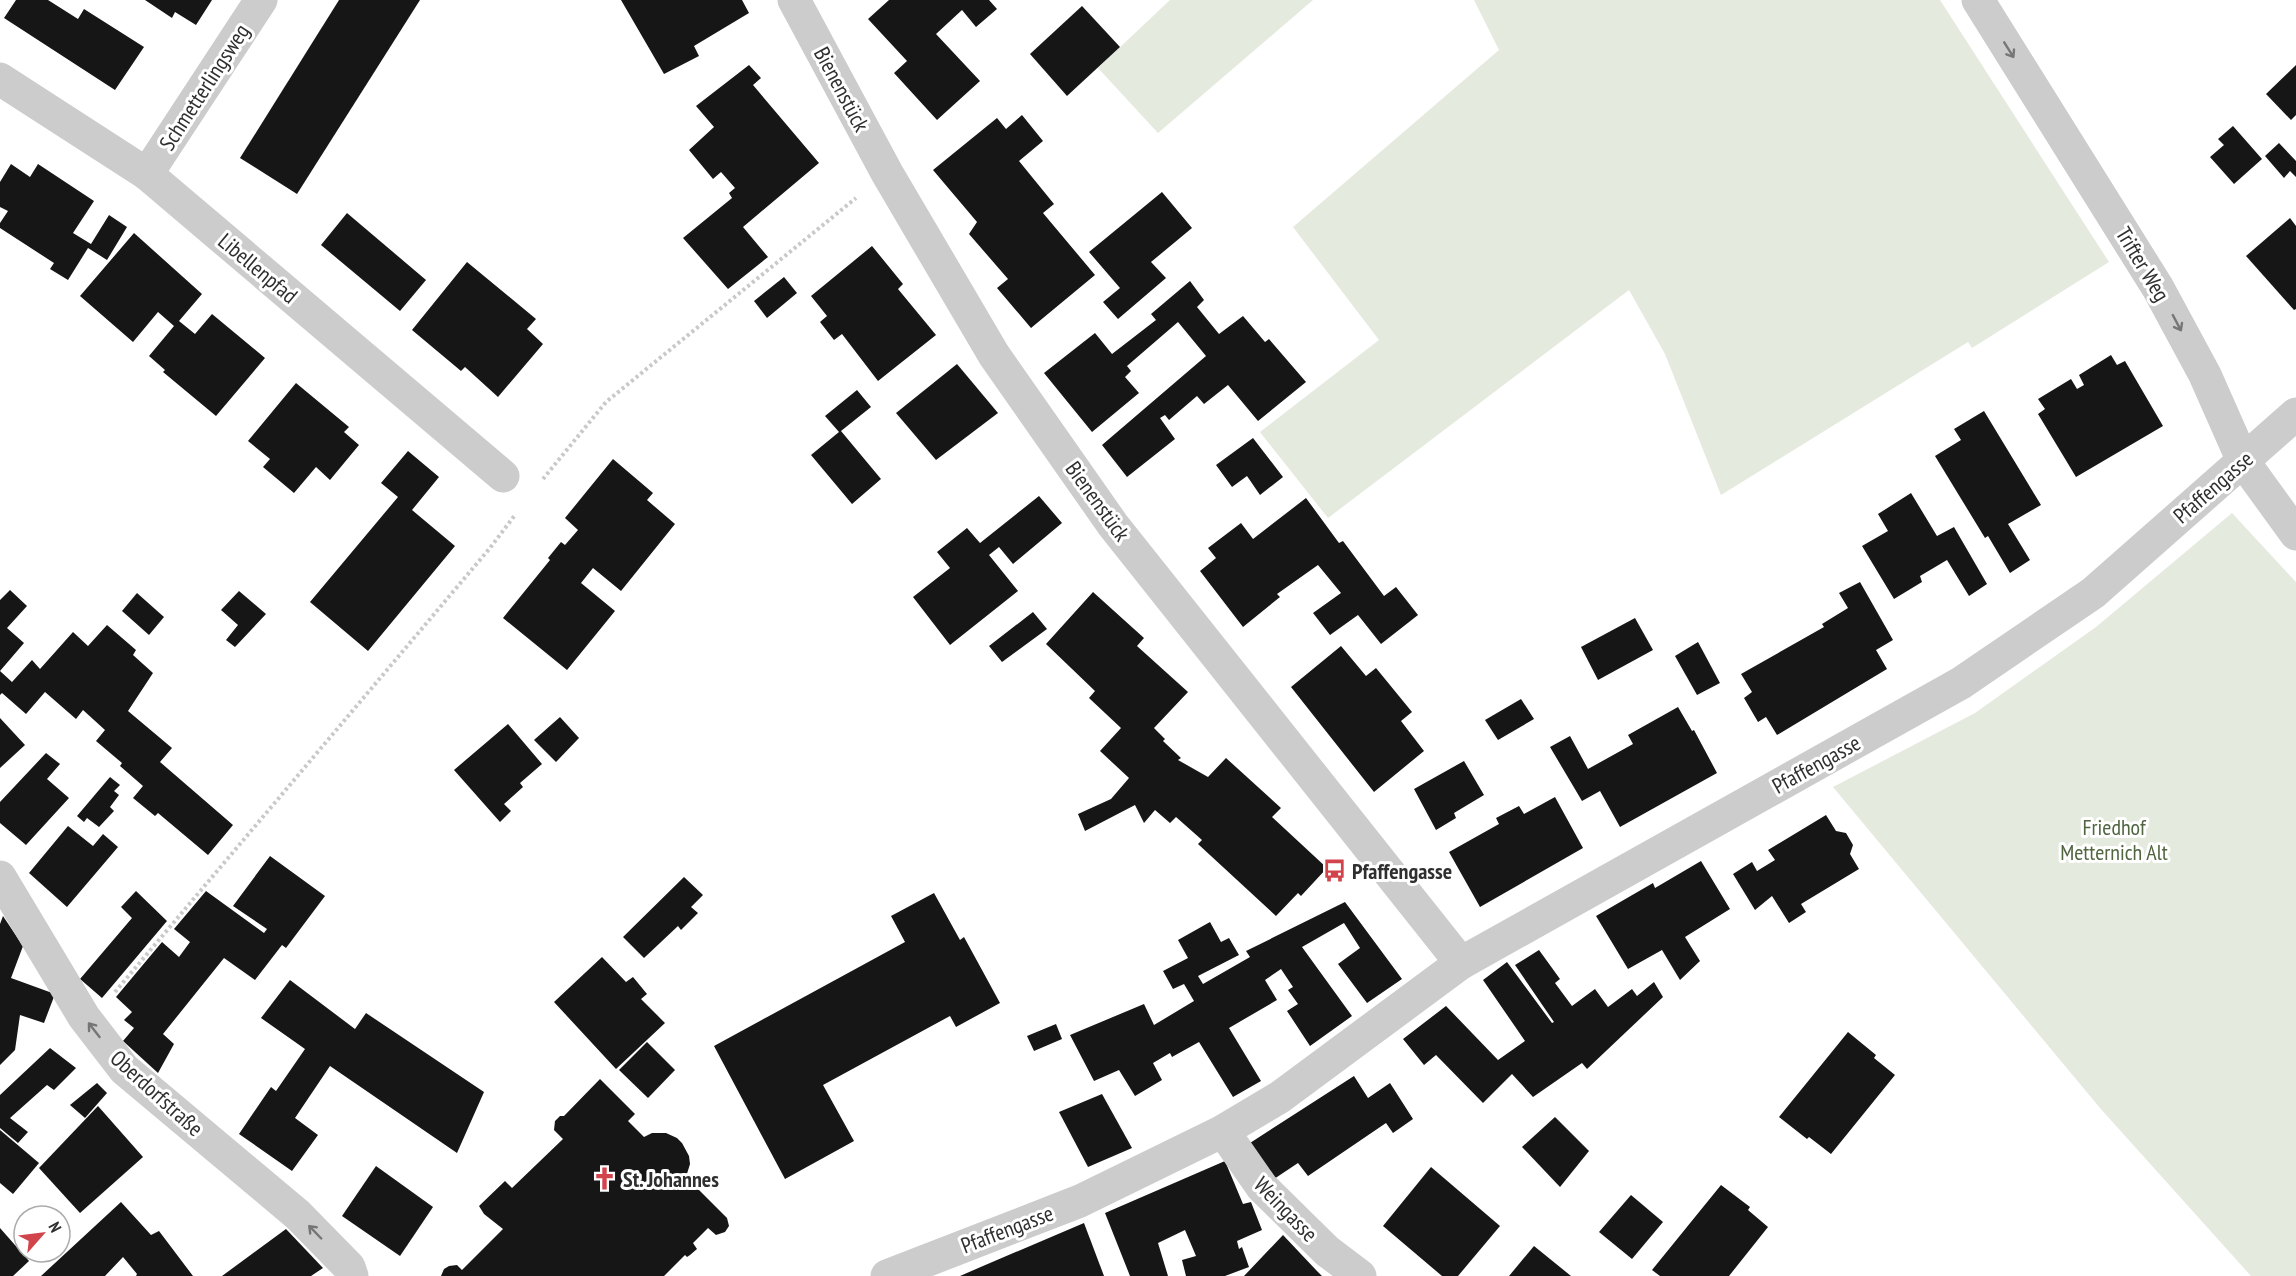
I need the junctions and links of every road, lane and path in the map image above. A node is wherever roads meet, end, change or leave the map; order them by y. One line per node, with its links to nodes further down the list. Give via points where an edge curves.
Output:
1 (261, 0): 6 (street, Schmetterlingsweg)
2 (794, 0): 5 (street, Bienenstück)
3 (1978, 0): 8 (street, Trifter Weg, one-way to 8, via 2158,288 2205,375)
4 (0, 79): 6 (street, Libellenpfad)
5 (887, 173): 10 (path, via 606,402); 14 (street, Bienenstück, via 994,355 1113,525)
6 (147, 174): 9 (street, Libellenpfad)
7 (2296, 414): 8 (street, Pfaffengasse)
8 (2243, 461): 12 (street, Trifter Weg); 14 (street, Pfaffengasse, via 2093,592 1961,683)
9 (503, 476)
10 (543, 480)
11 (516, 514): 15 (path, via 102,1007)
12 (2296, 534)
13 (0, 877): 15 (street, Oberdorfstraße)
14 (1461, 963): 16 (street, Pfaffengasse, via 1280,1096)
15 (84, 1017): 17 (street, Oberdorfstraße, one-way to 15, via 349,1267 298,1215 124,1069)
16 (1223, 1131): 18 (street, Pfaffengasse, via 1080,1201); 19 (street, Weingasse, via 1262,1187 1327,1251)
17 (352, 1276)
18 (887, 1276)
19 (1360, 1276)

